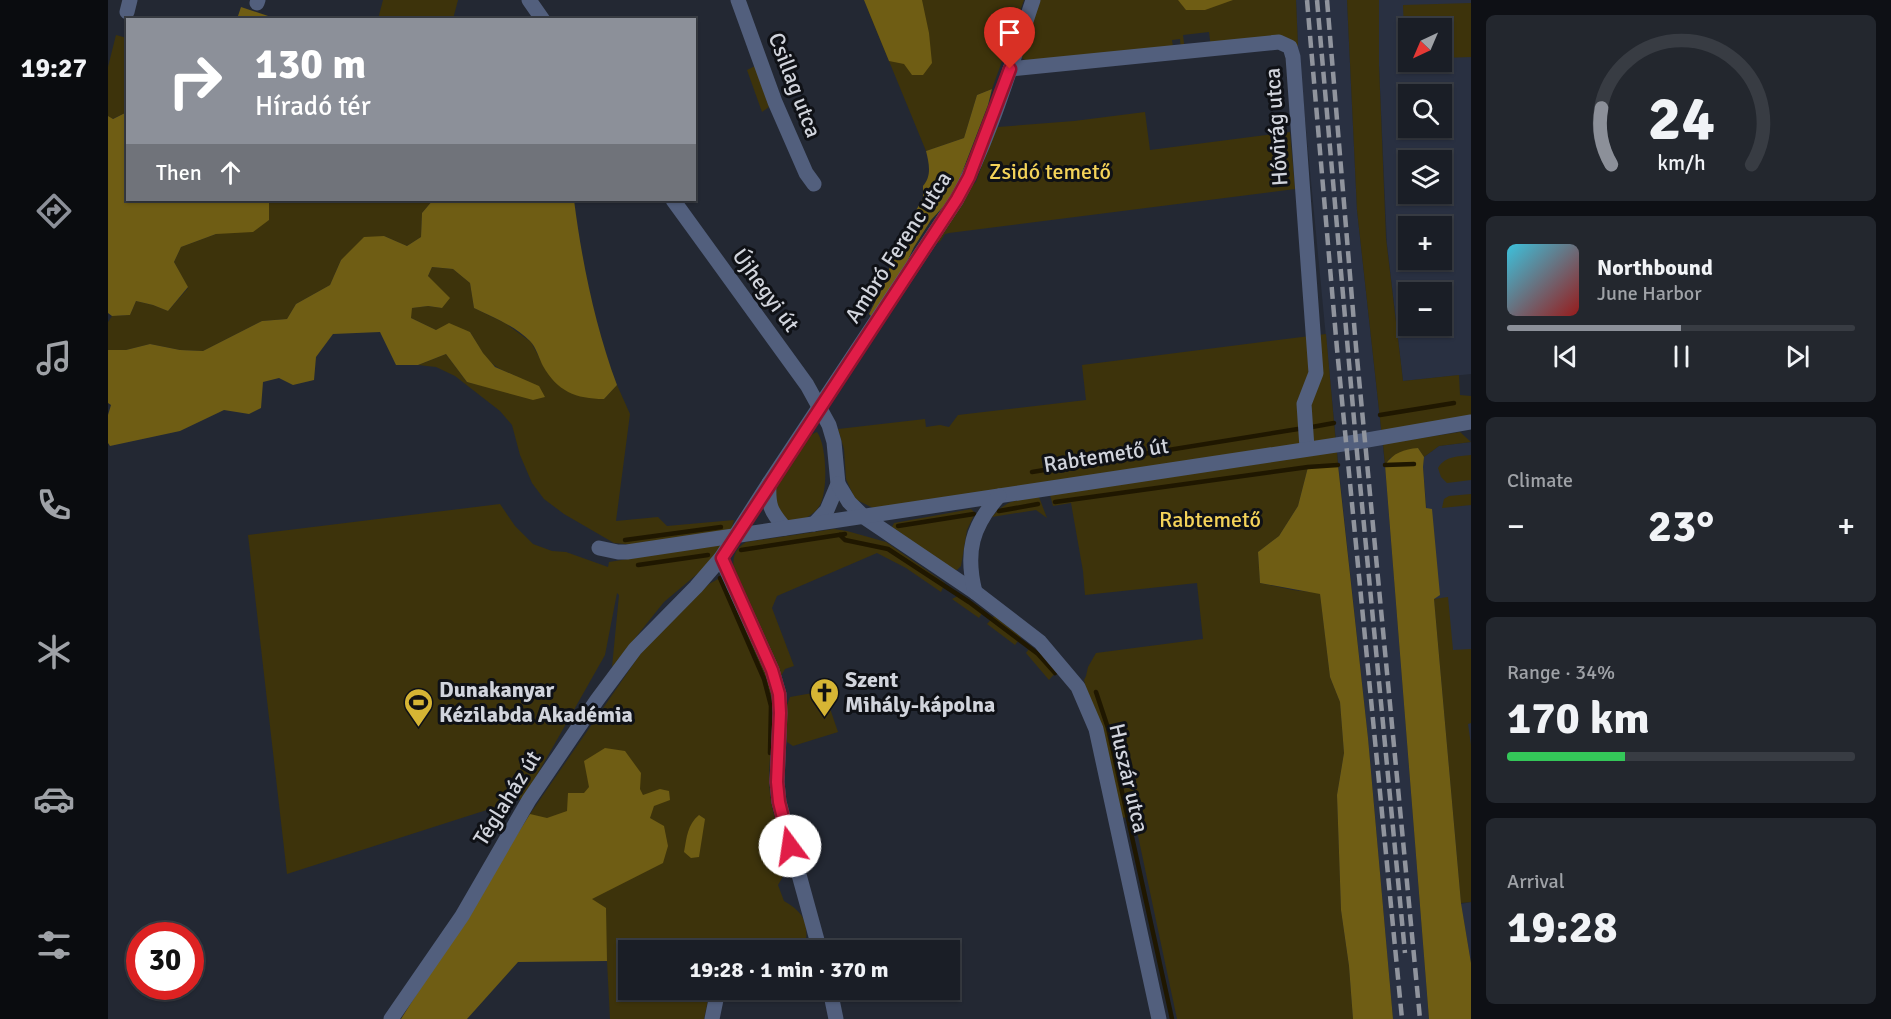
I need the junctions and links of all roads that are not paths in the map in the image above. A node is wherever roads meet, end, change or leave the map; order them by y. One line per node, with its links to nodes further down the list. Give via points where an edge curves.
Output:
1 (529, 0): 4 (street)
2 (738, 0): 6 (street, Csillag utca, via 775,102)
3 (1034, 0): 5 (street, Ambró Ferenc utca)
4 (542, 18)
5 (1010, 69): 8 (street, Ambró Ferenc utca, via 957,199); 10 (street, Hóvirág utca, via 1279,42 1290,46 1316,373 1304,404)
6 (814, 184)
7 (674, 201): 8 (street, Újhegyi út)
8 (820, 408): 11 (street, Ambró Ferenc utca); 12 (street, Újhegyi út, via 834,442)
9 (1471, 422): 10 (street, Rabtemető út)
10 (1307, 448): 13 (street, Rabtemető út)
11 (769, 483): 16 (street, via 768,502); 17 (street, Téglaház út)
12 (838, 484): 14 (street, Huszár utca); 15 (street, via 827,510)
13 (999, 496): 14 (street, Rabtemető út); 20 (street, via 984,512 974,532 970,574)
14 (864, 517): 15 (street, Rabtemető út); 20 (street, Huszár utca)
15 (814, 524): 16 (street, Rabtemető út)
16 (785, 528): 17 (street, Rabtemető út)
17 (736, 536): 18 (street, Rabtemető út, via 627,552); 19 (street, Téglaház út)
18 (599, 548)
19 (722, 558): 21 (street, via 779,694 779,802); 24 (street, Téglaház út, via 635,649 597,700 529,800 462,916)
20 (975, 592): 27 (street, Huszár utca, via 1040,642 1078,687 1092,718)
21 (817, 940)
22 (716, 1000): 25 (street)
23 (832, 1000): 26 (street)
24 (391, 1019)
25 (712, 1019)
26 (836, 1019)
27 (1159, 1019)

